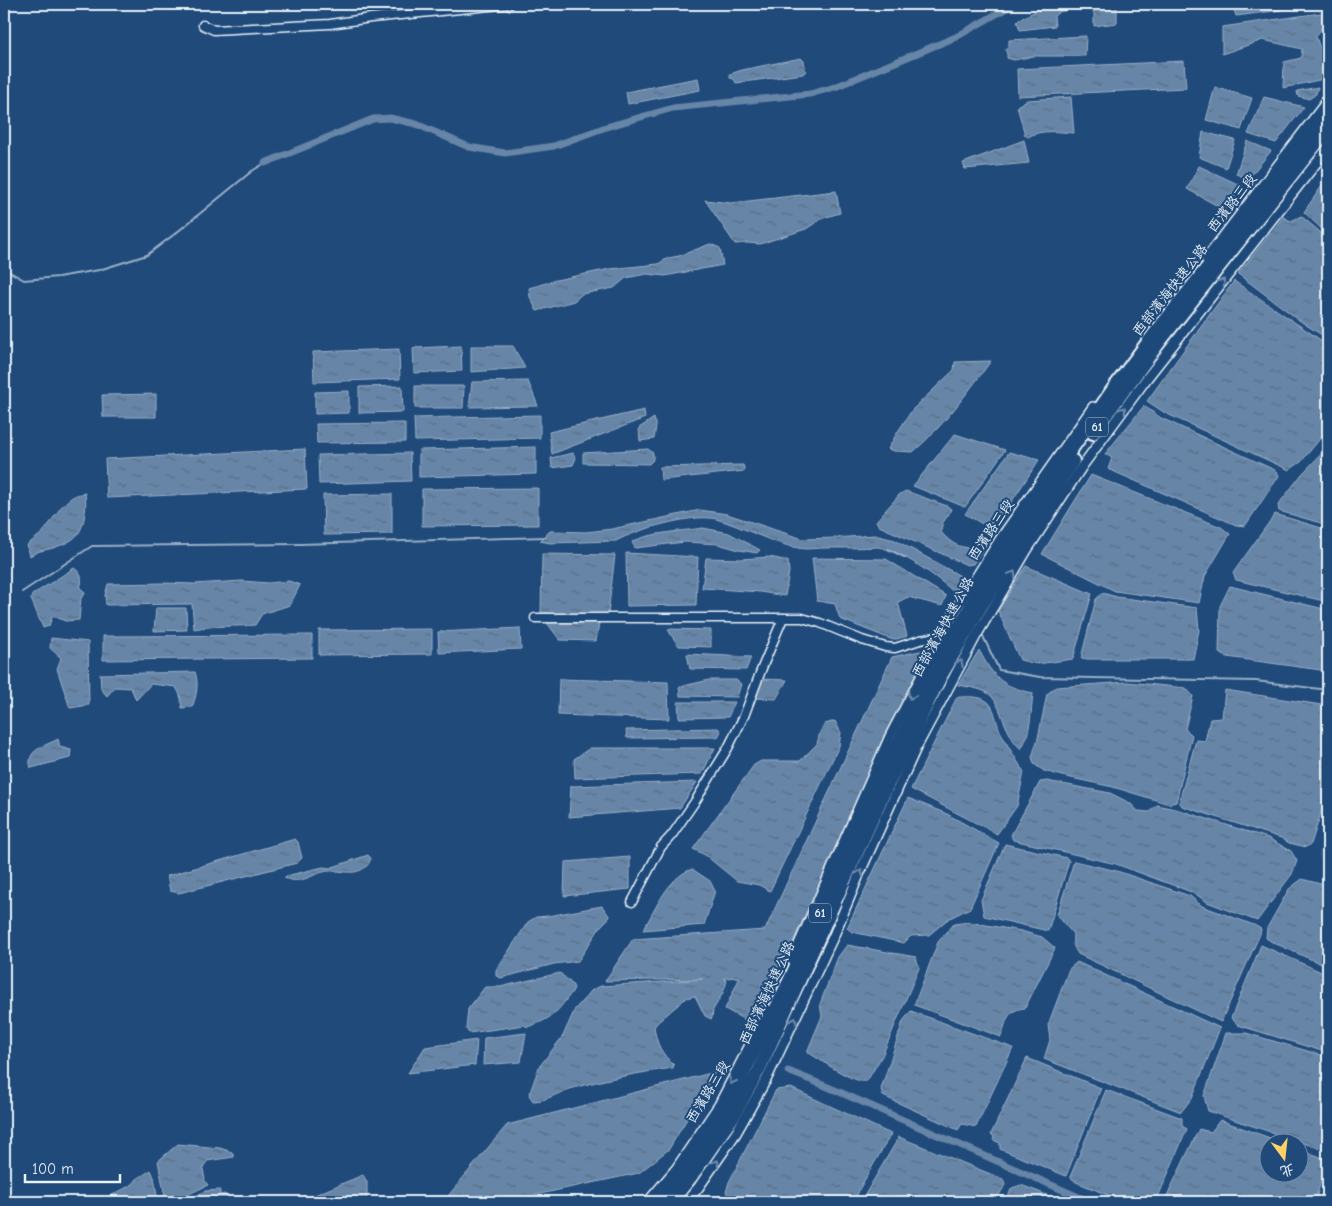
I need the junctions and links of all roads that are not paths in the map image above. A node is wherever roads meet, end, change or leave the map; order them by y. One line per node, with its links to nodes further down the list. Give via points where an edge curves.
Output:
1 (510, 4): 2 (street, via 330,24 214,30)
2 (203, 25)
3 (1328, 100): 7 (street, 西濱路三段, via 1118,372 1001,538)
4 (1328, 112): 7 (highway, 西部濱海快速公路 / 61, via 1114,388 1032,506)
5 (1328, 129): 7 (highway, 西部濱海快速公路 / 61, via 1162,340 1079,452)
6 (1328, 148): 7 (street, 西濱路三段, one-way to 6, via 1027,550 1083,464 1147,378)
7 (979, 600): 10 (highway, 西部濱海快速公路 / 61); 10 (street, 西濱路三段)
8 (535, 618): 9 (street)
9 (783, 618): 11 (street, via 802,618 820,623 885,647 895,648); 12 (street, via 728,748 696,800 661,847)
10 (967, 621): 11 (street, 西濱路三段); 14 (highway, 西部濱海快速公路 / 61, via 941,659 888,762 789,981 726,1110); 15 (highway, 西部濱海快速公路 / 61, via 888,784 759,1070 735,1114); 16 (street, 西濱路三段, one-way to 10, via 740,1128 767,1078 916,748)
11 (942, 636): 13 (street, 西濱路三段, one-way to 13, via 890,736 784,978 740,1065 714,1113 676,1169)
12 (632, 902)
13 (648, 1202)
14 (660, 1202)
15 (671, 1202)
16 (686, 1202)

